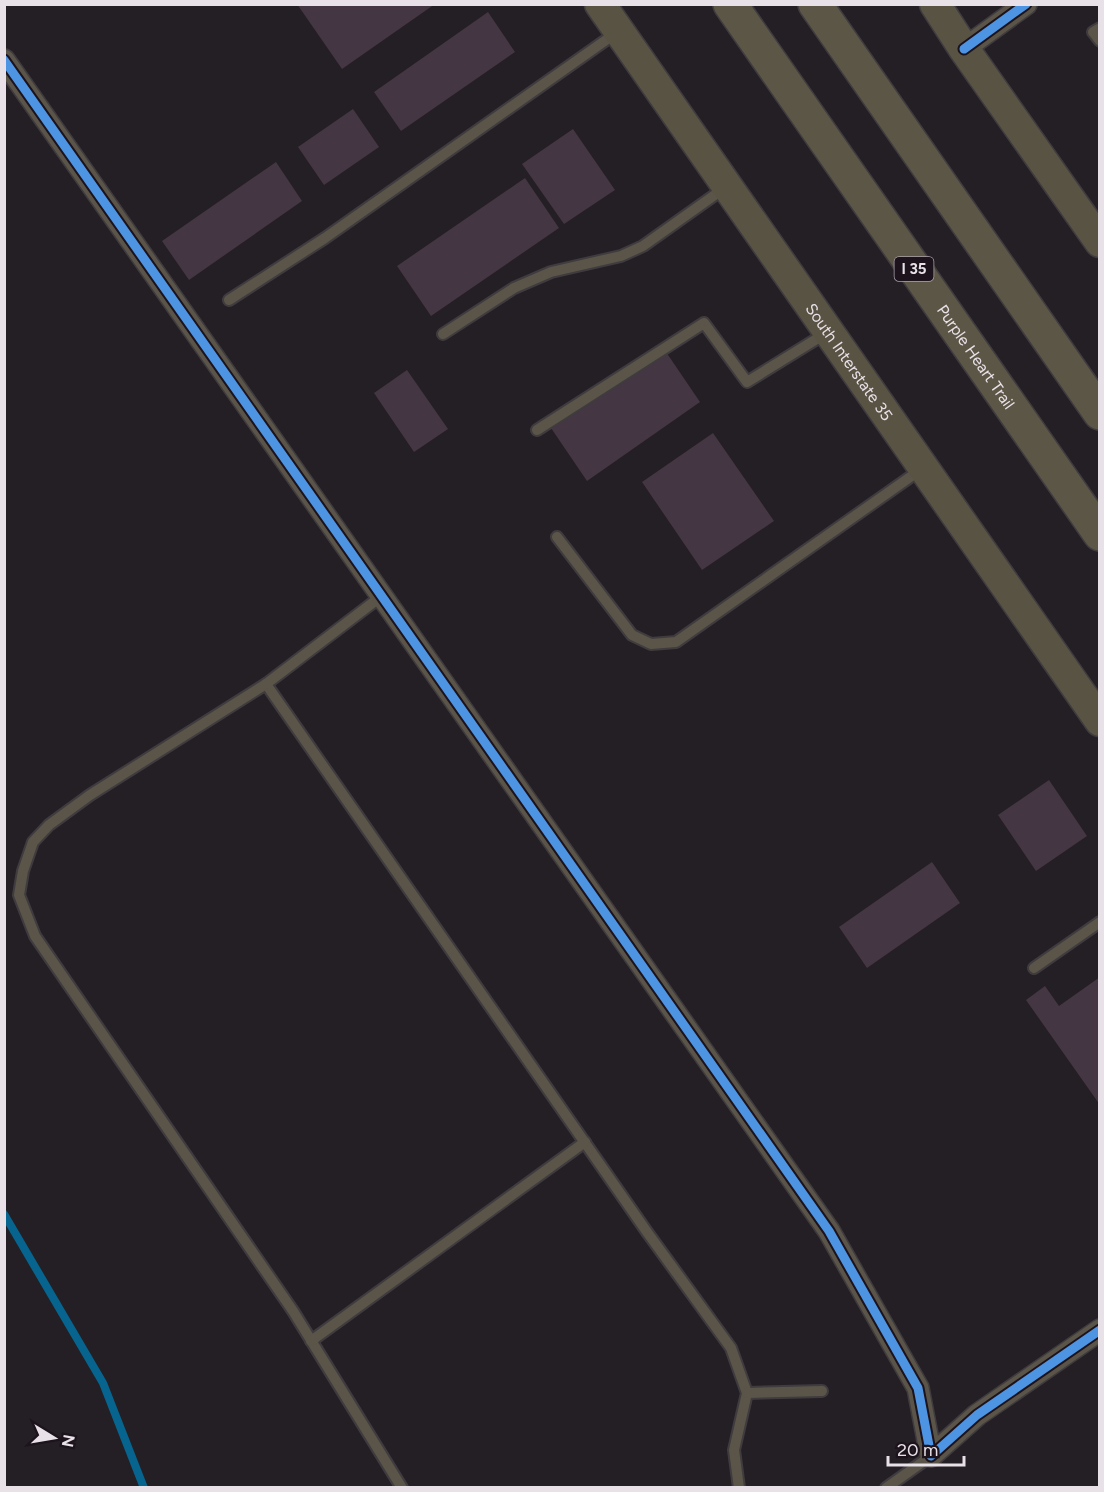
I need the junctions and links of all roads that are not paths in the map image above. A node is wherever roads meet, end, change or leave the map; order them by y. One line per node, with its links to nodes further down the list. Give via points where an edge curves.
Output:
1 (600, 4): 7 (main road, South Interstate 35)
2 (730, 4): 19 (highway, Purple Heart Trail / I 35)
3 (815, 4): 16 (highway)
4 (935, 4): 9 (main road)
5 (1026, 4): 9 (street)
6 (1100, 28): 8 (lane, via 1093,32)
7 (619, 31): 11 (main road, South Interstate 35); 13 (lane, via 325,238)
8 (1100, 41)
9 (964, 49): 12 (main road)
10 (4, 60): 21 (street)
11 (727, 187): 14 (main road, South Interstate 35); 15 (lane, via 643,246 621,256 550,272 514,288)
12 (1100, 242)
13 (229, 300)
14 (829, 332): 17 (lane, via 747,381 704,323); 18 (main road, South Interstate 35)
15 (443, 334)
16 (1100, 413)
17 (537, 430)
18 (923, 468): 20 (lane, via 676,642 651,644 632,635); 23 (main road, South Interstate 35)
19 (1100, 534)
20 (557, 537)
21 (383, 595): 22 (lane); 31 (street, via 829,1231 918,1388)
22 (266, 684): 26 (lane); 28 (lane, via 49,825 33,842 19,895 35,936)
23 (1100, 721)
24 (1100, 922): 25 (lane)
25 (1034, 969)
26 (585, 1142): 28 (lane); 30 (lane, via 731,1348)
27 (1100, 1330): 31 (street, via 977,1415)
28 (311, 1341): 32 (lane)
29 (822, 1391): 30 (lane)
30 (747, 1393): 33 (lane, via 734,1450)
31 (931, 1456): 34 (lane)
32 (402, 1488)
33 (739, 1488)
34 (886, 1488)

